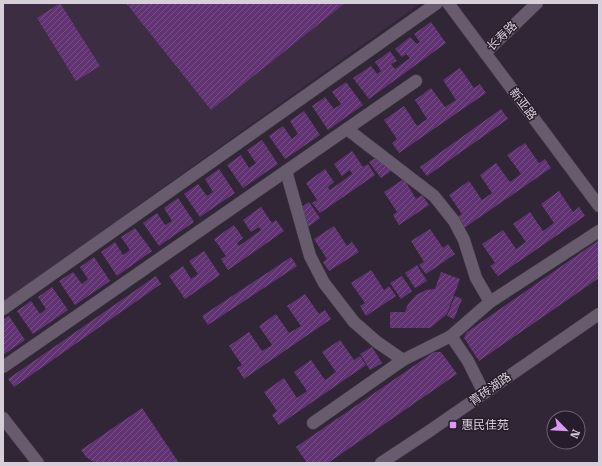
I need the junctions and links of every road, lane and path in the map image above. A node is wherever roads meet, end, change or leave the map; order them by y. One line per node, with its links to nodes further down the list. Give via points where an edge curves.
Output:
1 (437, 3): 11 (street)
2 (448, 3): 4 (street, 新亚路)
3 (537, 3): 4 (street, 长寿路)
4 (485, 53): 8 (street, 新亚路)
5 (416, 81): 6 (street)
6 (347, 129): 7 (street); 10 (street, via 434,196 461,234 476,278)
7 (286, 171): 14 (street, via 310,256 324,283 354,322); 15 (street)
8 (599, 206)
9 (599, 231): 10 (street)
10 (490, 302): 13 (street)
11 (3, 309)
12 (599, 314): 16 (street, 青砖湖路)
13 (452, 336): 14 (street); 16 (street, via 468,360)
14 (403, 360): 18 (street)
15 (3, 367)
16 (484, 393): 20 (street, 青砖湖路)
17 (3, 418): 19 (street)
18 (314, 423)
19 (38, 463)
20 (381, 463)

